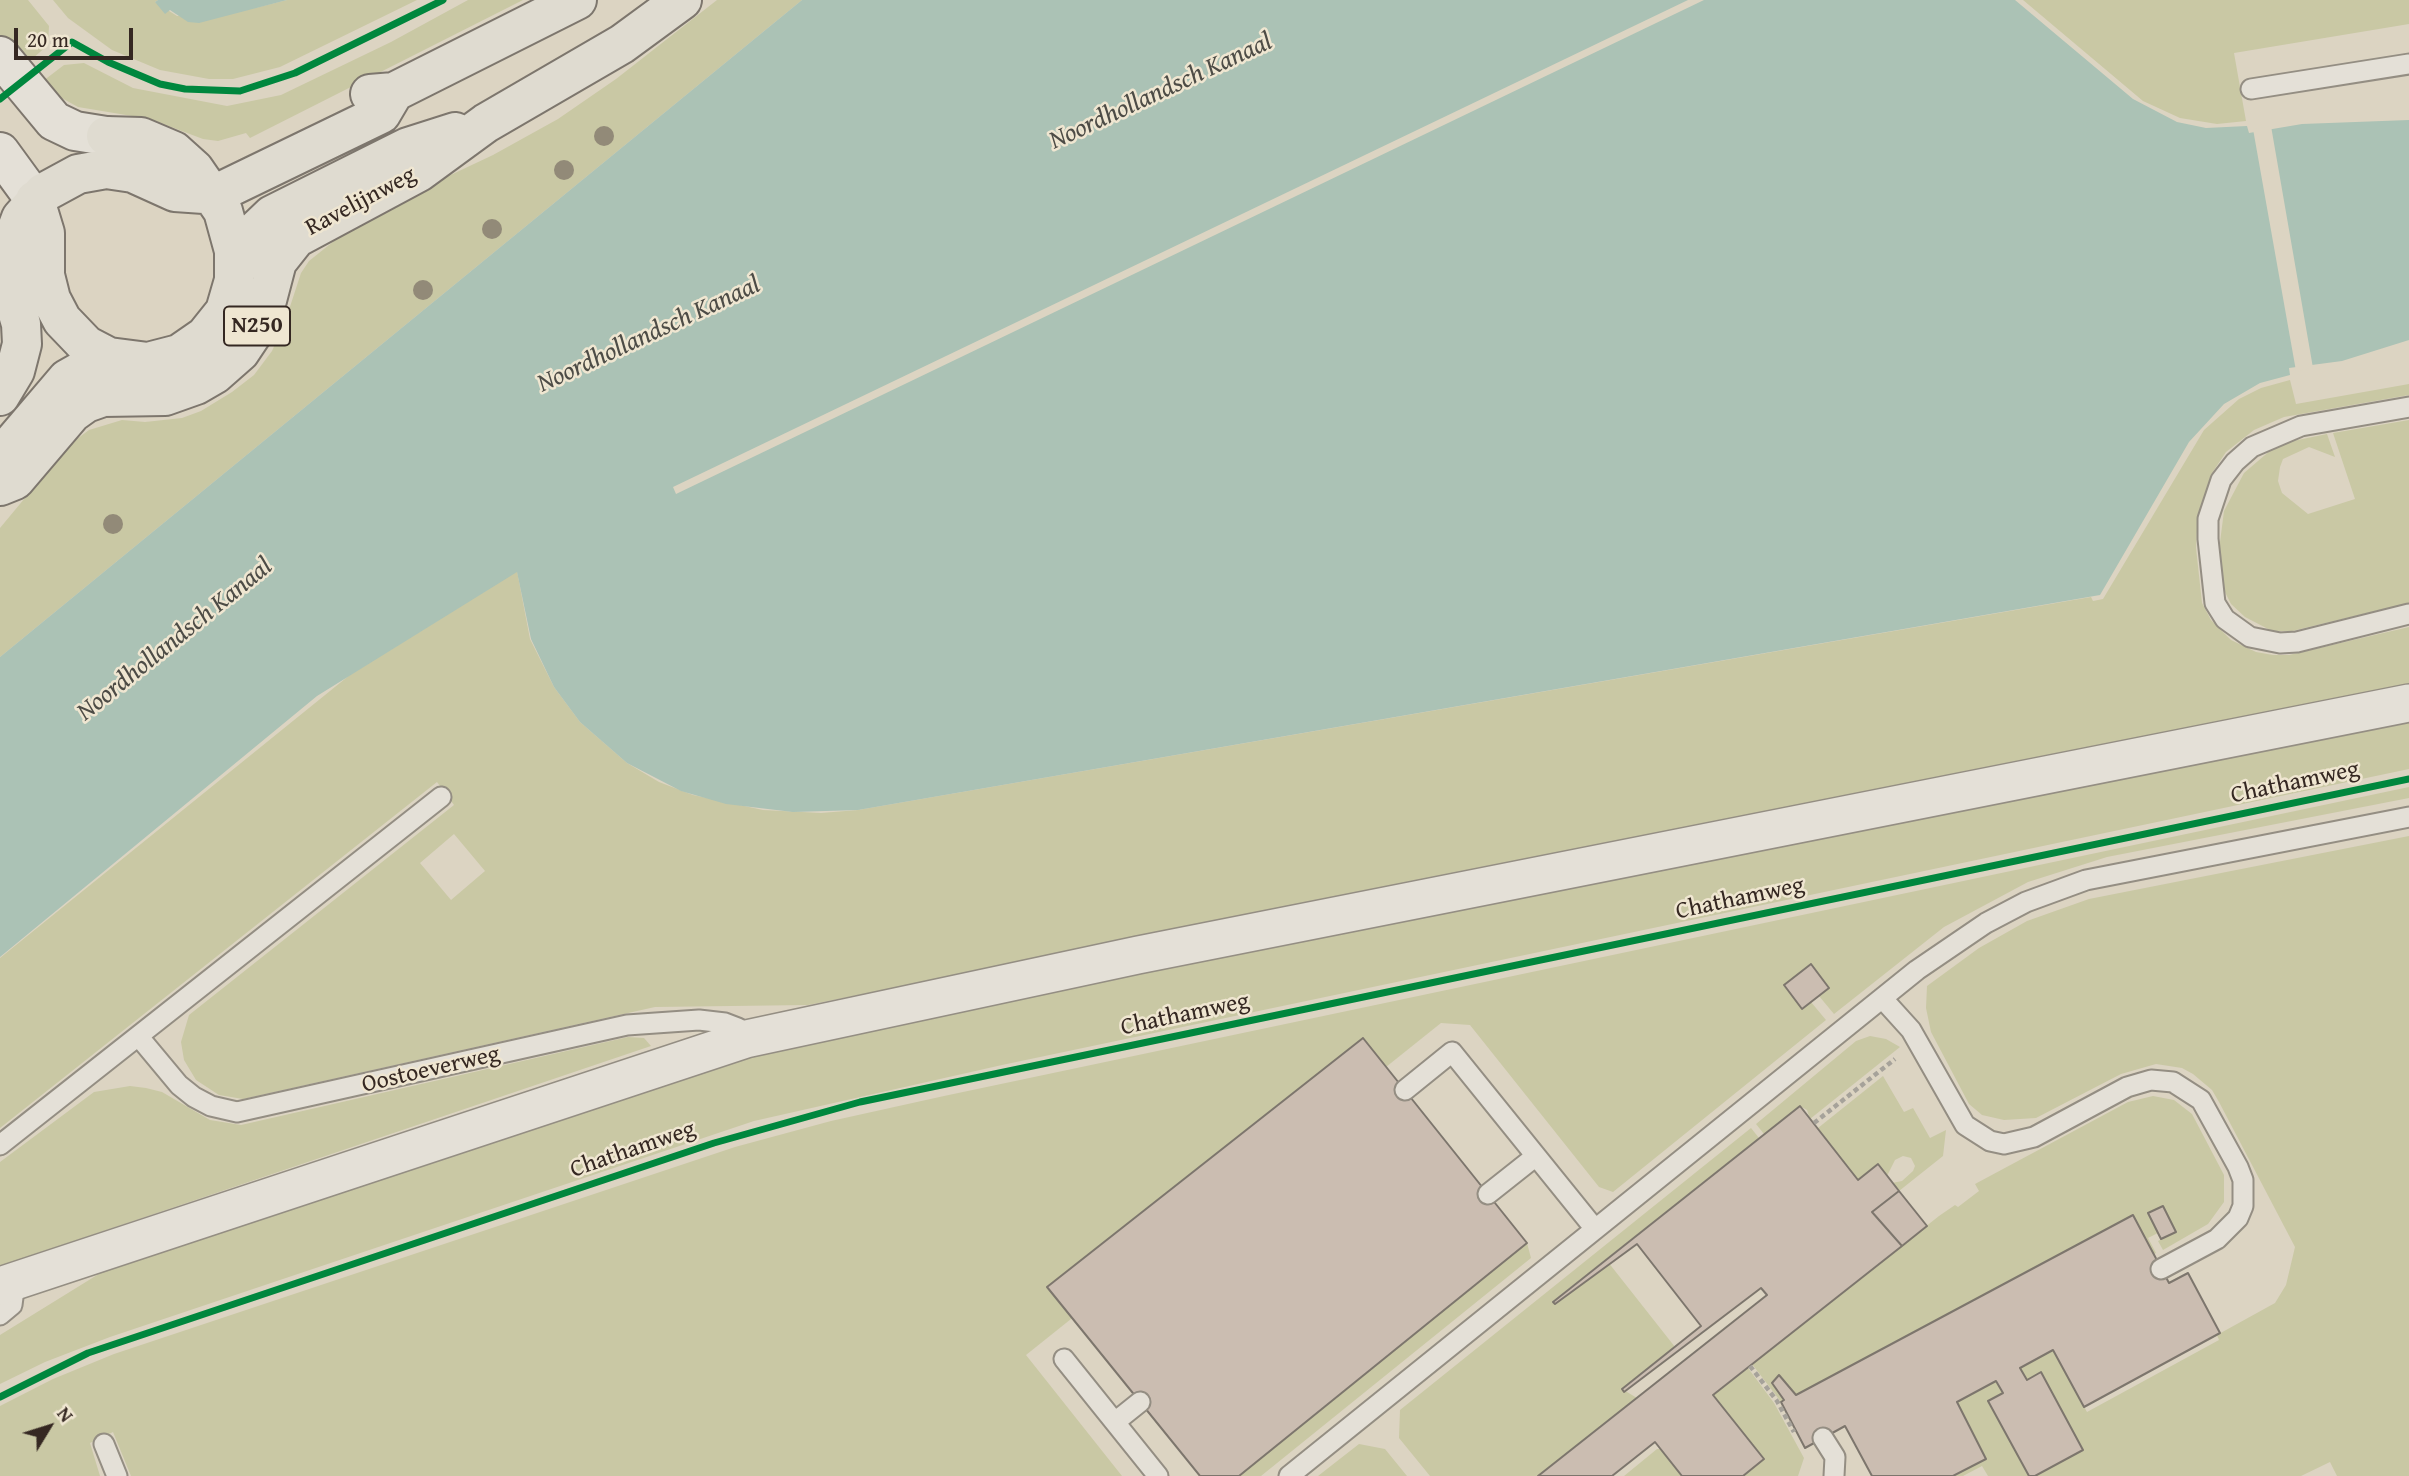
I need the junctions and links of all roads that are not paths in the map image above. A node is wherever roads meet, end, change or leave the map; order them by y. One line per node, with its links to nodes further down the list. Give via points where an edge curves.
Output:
1 (577, 0): 6 (main road)
2 (682, 0): 7 (main road, N250, via 622,44)
3 (0, 56): 9 (main road, via 54,121 83,133 141,137)
4 (2409, 64): 5 (lane)
5 (2251, 89)
6 (394, 92): 9 (main road, via 366,94 228,161 205,164); 10 (main road, via 381,114 234,187)
7 (486, 122): 12 (main road, Ravelijnweg, via 408,147 272,215 246,244); 17 (main road, Ravelijnweg / N250, via 419,172 296,238 277,262 252,334 215,374 165,396 103,397 86,403 72,413 15,480)
8 (0, 152): 11 (main road)
9 (183, 158): 10 (main road)
10 (213, 193): 11 (main road, via 176,192 133,173 106,169 87,171); 12 (main road, N250, via 230,231)
11 (18, 197): 13 (main road, N250, via 45,233 45,275 54,306 86,345); 14 (main road, via 22,218 13,238 9,277 20,353)
12 (235, 272): 13 (main road, N250, via 225,311 199,342 156,361)
13 (117, 359): 16 (main road, N250, via 90,366 67,379)
14 (0, 396)
15 (2409, 407): 18 (lane, via 2301,425 2252,447 2221,480 2213,499 2208,539 2215,603 2225,619 2250,637 2297,642)
16 (0, 458)
17 (0, 486)
18 (2409, 614)
19 (2409, 703): 24 (street, via 1138,955)
20 (441, 797): 23 (lane)
21 (2409, 817): 22 (lane, via 2129,870 2054,891 1986,923)
22 (1882, 998): 29 (lane); 30 (lane, via 1919,1042 1961,1119 1990,1141 2004,1144 2034,1138 2127,1087 2151,1080 2173,1082 2200,1100 2238,1167 2243,1206 2217,1239)
23 (139, 1037): 24 (lane, Oostoeverweg, via 194,1097 237,1112 627,1025 712,1021 737,1028); 26 (lane)
24 (746, 1039): 31 (street)
25 (1405, 1090): 27 (lane, via 1452,1052)
26 (0, 1145)
27 (1535, 1156): 28 (lane); 29 (lane)
28 (1488, 1194)
29 (1595, 1229): 40 (lane)
30 (2161, 1269)
31 (8, 1284): 32 (lane, via 12,1306)
32 (0, 1315)
33 (1064, 1359): 35 (lane)
34 (1140, 1402): 35 (lane)
35 (1115, 1422): 39 (lane)
36 (1823, 1438): 41 (lane, via 1835,1457)
37 (104, 1444): 38 (lane)
38 (117, 1476)
39 (1158, 1476)
40 (1289, 1476)
41 (1834, 1476)

